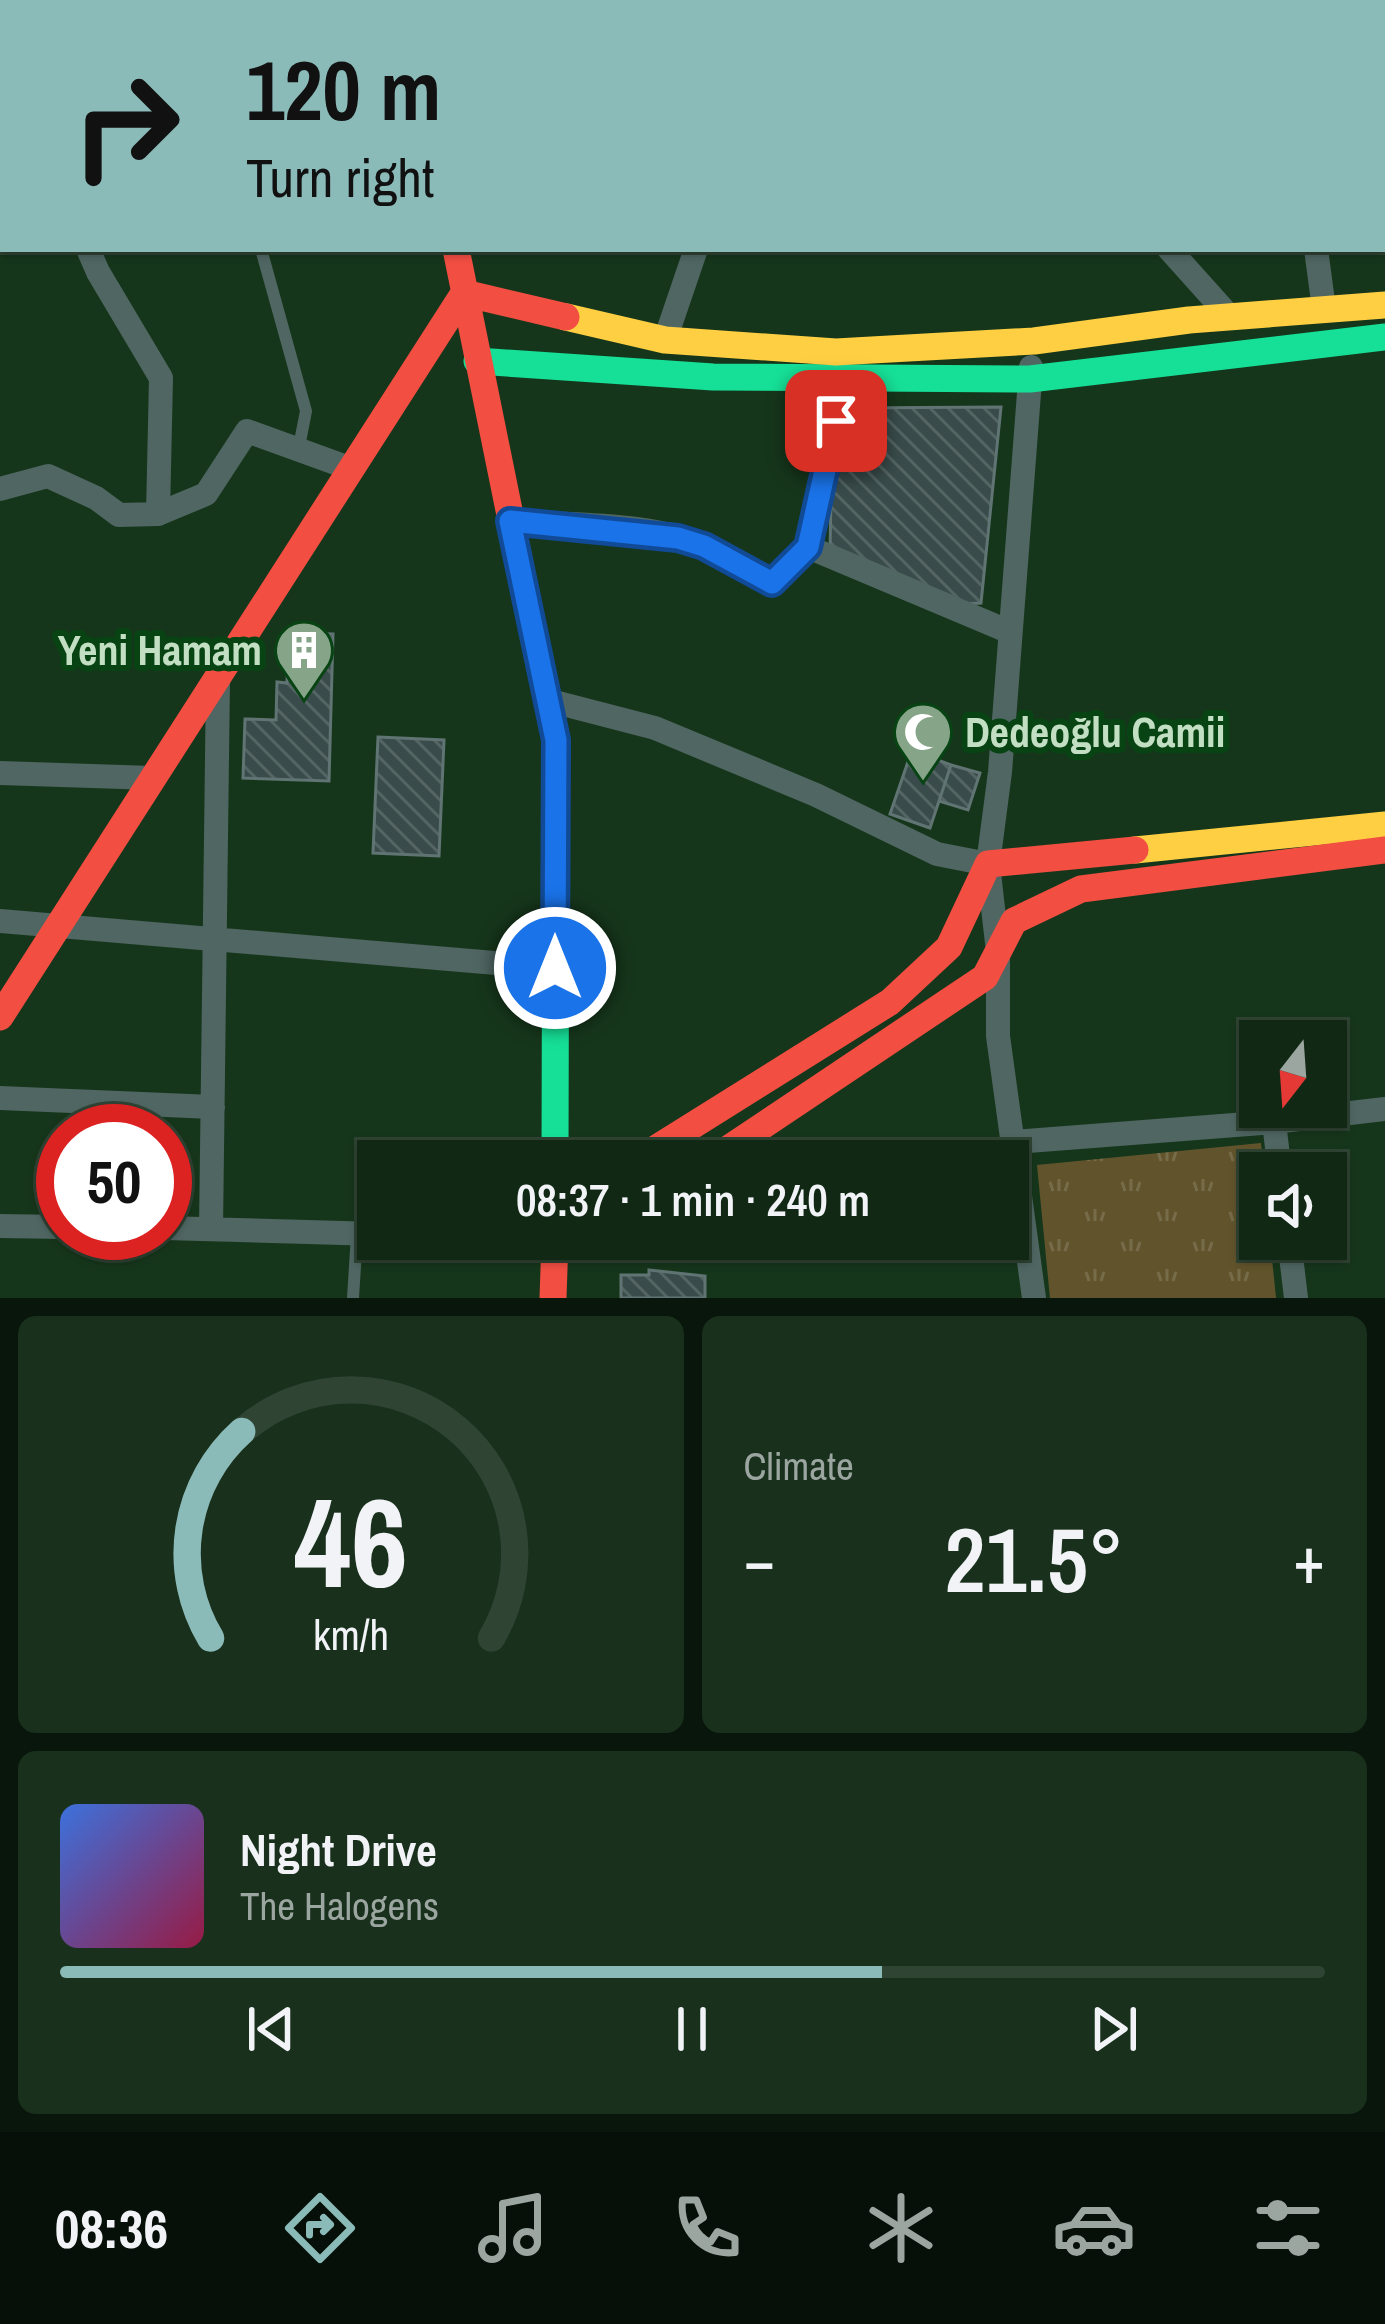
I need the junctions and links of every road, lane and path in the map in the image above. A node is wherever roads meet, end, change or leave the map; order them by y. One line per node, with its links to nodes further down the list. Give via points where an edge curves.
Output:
1 (89, 252): 20 (street, via 161,377)
2 (262, 252): 17 (lane, via 306,411)
3 (457, 252): 7 (street)
4 (695, 252): 12 (street)
5 (1172, 252): 10 (street)
6 (1316, 252): 9 (street)
7 (464, 293): 12 (street); 14 (street); 18 (street)
8 (1385, 305): 9 (street)
9 (1324, 309): 10 (street)
10 (1229, 317): 13 (street)
11 (1385, 337): 16 (street)
12 (665, 340): 13 (street, via 836,352)
13 (1034, 341): 16 (street)
14 (477, 362): 15 (street); 21 (street)
15 (845, 379): 16 (street); 22 (street)
16 (1030, 379): 23 (street)
17 (298, 447): 18 (street); 20 (street, via 247,431 206,494)
18 (352, 469): 24 (street)
19 (0, 489): 20 (street, via 48,476 119,515)
20 (158, 514)
21 (510, 521): 22 (street, via 678,538 772,583); 25 (street)
22 (808, 547): 23 (street)
23 (1010, 632): 30 (street)
24 (218, 677): 27 (street); 33 (street)
25 (548, 700): 30 (street, via 655,728 937,854); 35 (street, via 556,740)
26 (0, 773): 27 (street)
27 (153, 778): 32 (street)
28 (1385, 825): 30 (street)
29 (1385, 850): 34 (street, via 1081,889 1014,921)
30 (988, 864): 34 (street); 43 (street, via 949,947 890,1002)
31 (0, 921): 32 (street)
32 (58, 926): 33 (street); 36 (street)
33 (214, 941): 35 (street); 38 (street)
34 (998, 952): 44 (street, via 986,977); 45 (street, via 998,1036)
35 (555, 968): 42 (street)
36 (0, 1017)
37 (0, 1098): 38 (street)
38 (213, 1107): 50 (street)
39 (1385, 1109): 40 (street)
40 (1347, 1113)
41 (1239, 1125): 46 (street)
42 (555, 1140)
43 (670, 1140)
44 (742, 1140)
45 (1013, 1140)
46 (1029, 1141)
47 (0, 1226): 48 (street)
48 (36, 1227)
49 (192, 1229): 50 (street)
50 (211, 1229): 51 (street)
51 (357, 1234)
52 (361, 1260): 56 (lane)
53 (555, 1260): 57 (street)
54 (1029, 1260): 58 (street)
55 (1291, 1260): 59 (street)
56 (353, 1298)
57 (554, 1298)
58 (1034, 1298)
59 (1296, 1298)

